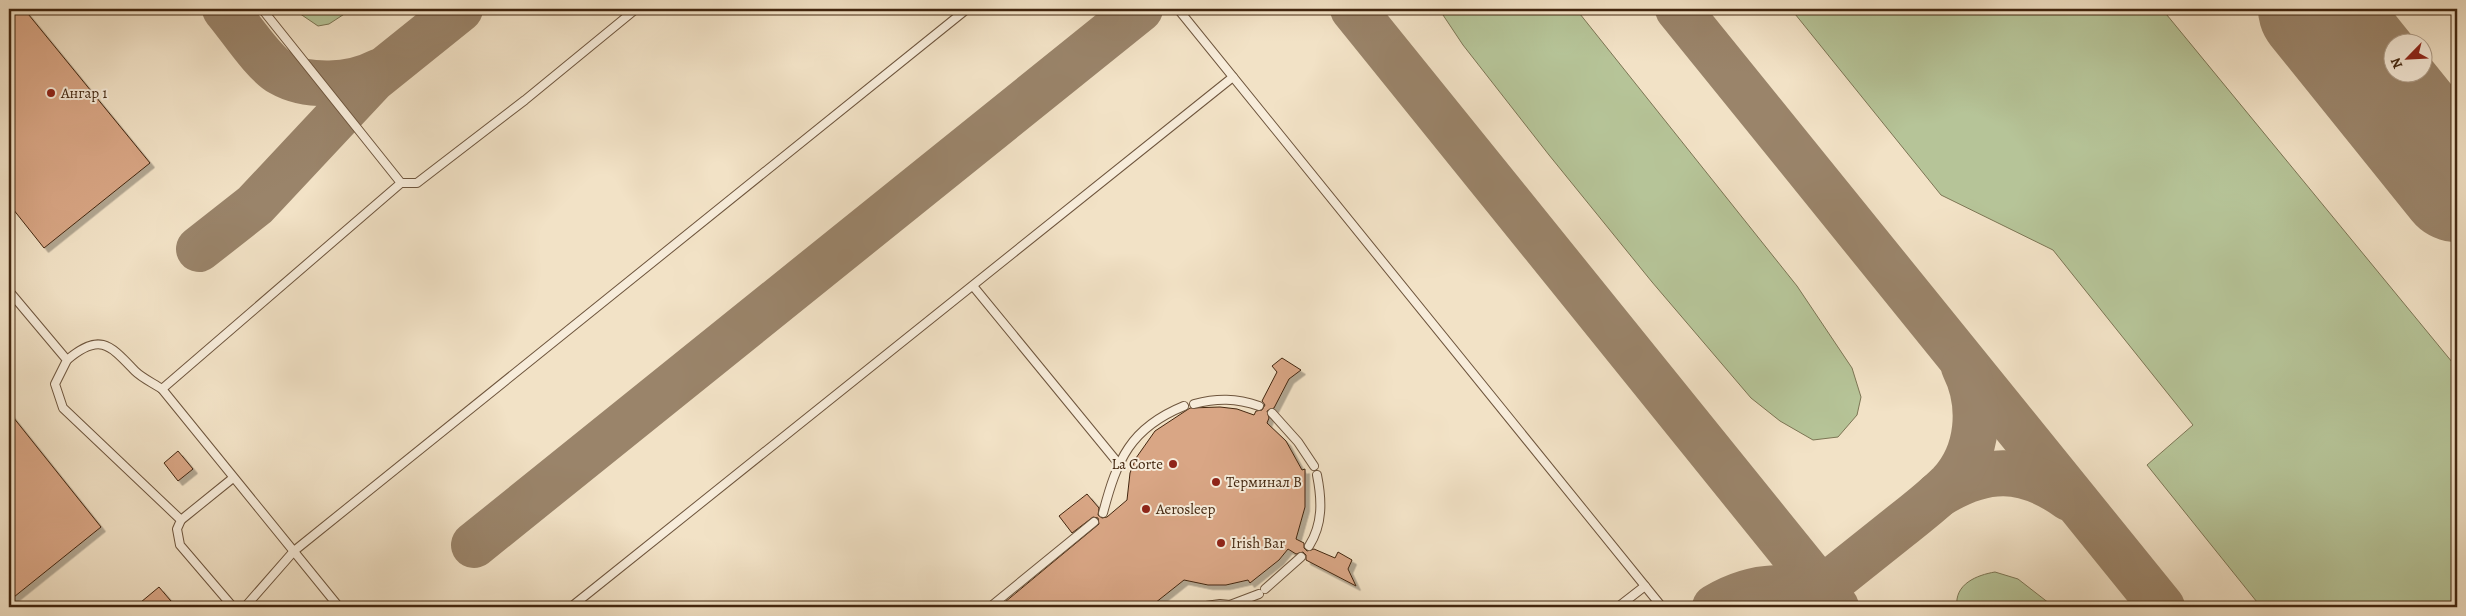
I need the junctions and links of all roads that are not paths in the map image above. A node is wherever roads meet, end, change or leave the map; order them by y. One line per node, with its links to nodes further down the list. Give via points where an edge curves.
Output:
1 (262, 9): 6 (lane)
2 (636, 9): 6 (lane, via 417,183)
3 (967, 9): 23 (lane)
4 (1178, 9): 5 (lane)
5 (1233, 77): 7 (lane); 25 (lane)
6 (401, 183): 10 (lane)
7 (972, 286): 15 (lane); 30 (lane)
8 (9, 291): 9 (lane)
9 (67, 360): 10 (lane, via 84,348 106,345 114,348 137,373); 20 (lane, via 54,384 64,408)
10 (162, 389): 18 (lane)
11 (1194, 404): 13 (lane, via 1219,398)
12 (1184, 406): 15 (lane, via 1153,421 1137,436)
13 (1259, 406)
14 (1272, 413): 16 (lane)
15 (1118, 463): 19 (lane)
16 (1314, 466)
17 (1316, 475): 22 (lane, via 1321,501 1320,517)
18 (233, 478): 20 (lane); 23 (lane)
19 (1103, 513)
20 (181, 520): 27 (lane, via 177,528 180,545)
21 (1094, 522): 31 (lane)
22 (1309, 546)
23 (294, 551): 28 (lane); 29 (lane)
24 (1301, 557): 26 (lane, via 1262,591)
25 (1645, 586): 33 (lane); 34 (lane)
26 (1231, 606): 32 (lane)
27 (233, 607)
28 (245, 607)
29 (339, 607)
30 (571, 607)
31 (990, 607)
32 (1199, 607)
33 (1618, 607)
34 (1662, 607)

